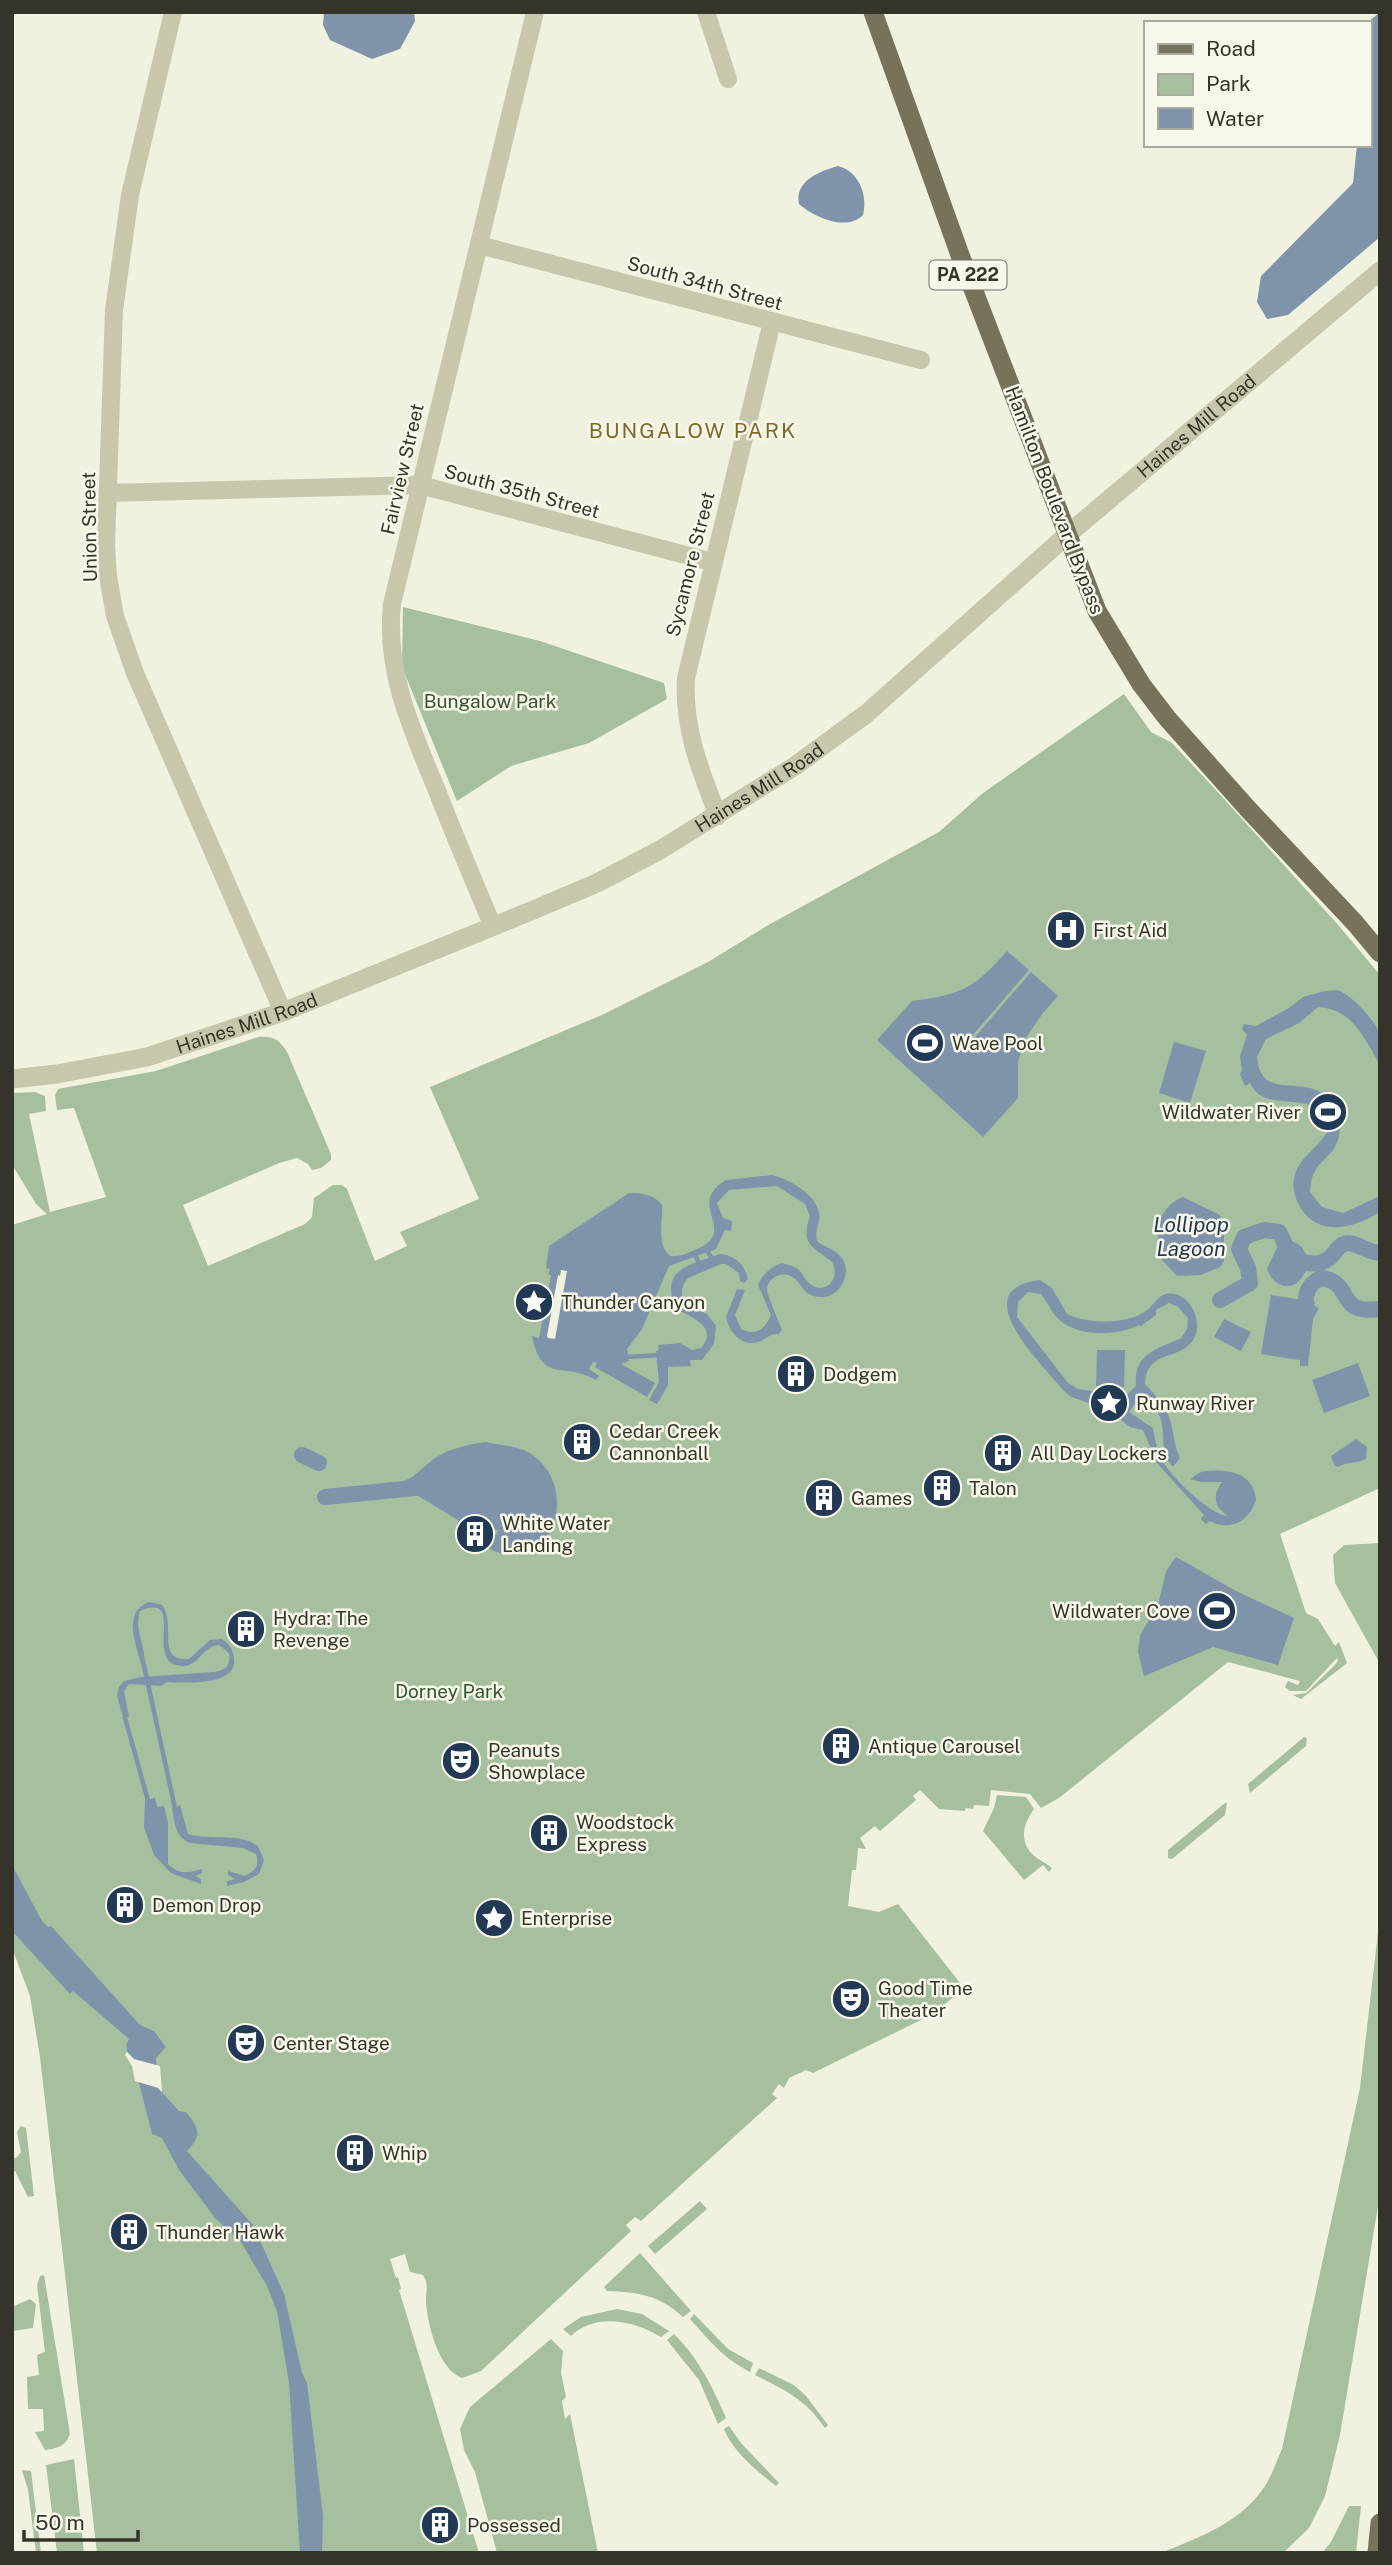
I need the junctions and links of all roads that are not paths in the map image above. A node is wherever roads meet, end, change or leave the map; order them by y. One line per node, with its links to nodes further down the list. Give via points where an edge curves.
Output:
1 (173, 12): 11 (street, Union Street, via 138,157 118,272)
2 (535, 12): 6 (street, Fairview Street)
3 (706, 12): 5 (street)
4 (873, 12): 12 (main road, Hamilton Boulevard Bypass / PA 222)
5 (728, 79)
6 (478, 245): 8 (street, South 34th Street); 10 (street, Fairview Street)
7 (1380, 271): 12 (street, Haines Mill Road)
8 (772, 322): 9 (street, South 34th Street); 13 (street, Sycamore Street)
9 (921, 360)
10 (420, 485): 11 (street, South 35th Street); 13 (street, South 35th Street); 15 (street, Fairview Street, via 392,604 391,656 403,707)
11 (108, 493): 17 (street, Union Street, via 108,576 123,645)
12 (1067, 535): 14 (street, Haines Mill Road, via 866,714); 16 (main road, Hamilton Boulevard Bypass / PA 222, via 1097,611 1141,684 1195,751)
13 (712, 562): 14 (street, Sycamore Street, via 685,690 690,740)
14 (718, 816): 15 (street, Haines Mill Road, via 597,883)
15 (493, 927): 17 (street, Haines Mill Road)
16 (1378, 948)
17 (284, 1013): 18 (street, Haines Mill Road, via 147,1057)
18 (12, 1079)
19 (1380, 2524): 20 (main road)
20 (1377, 2553)

